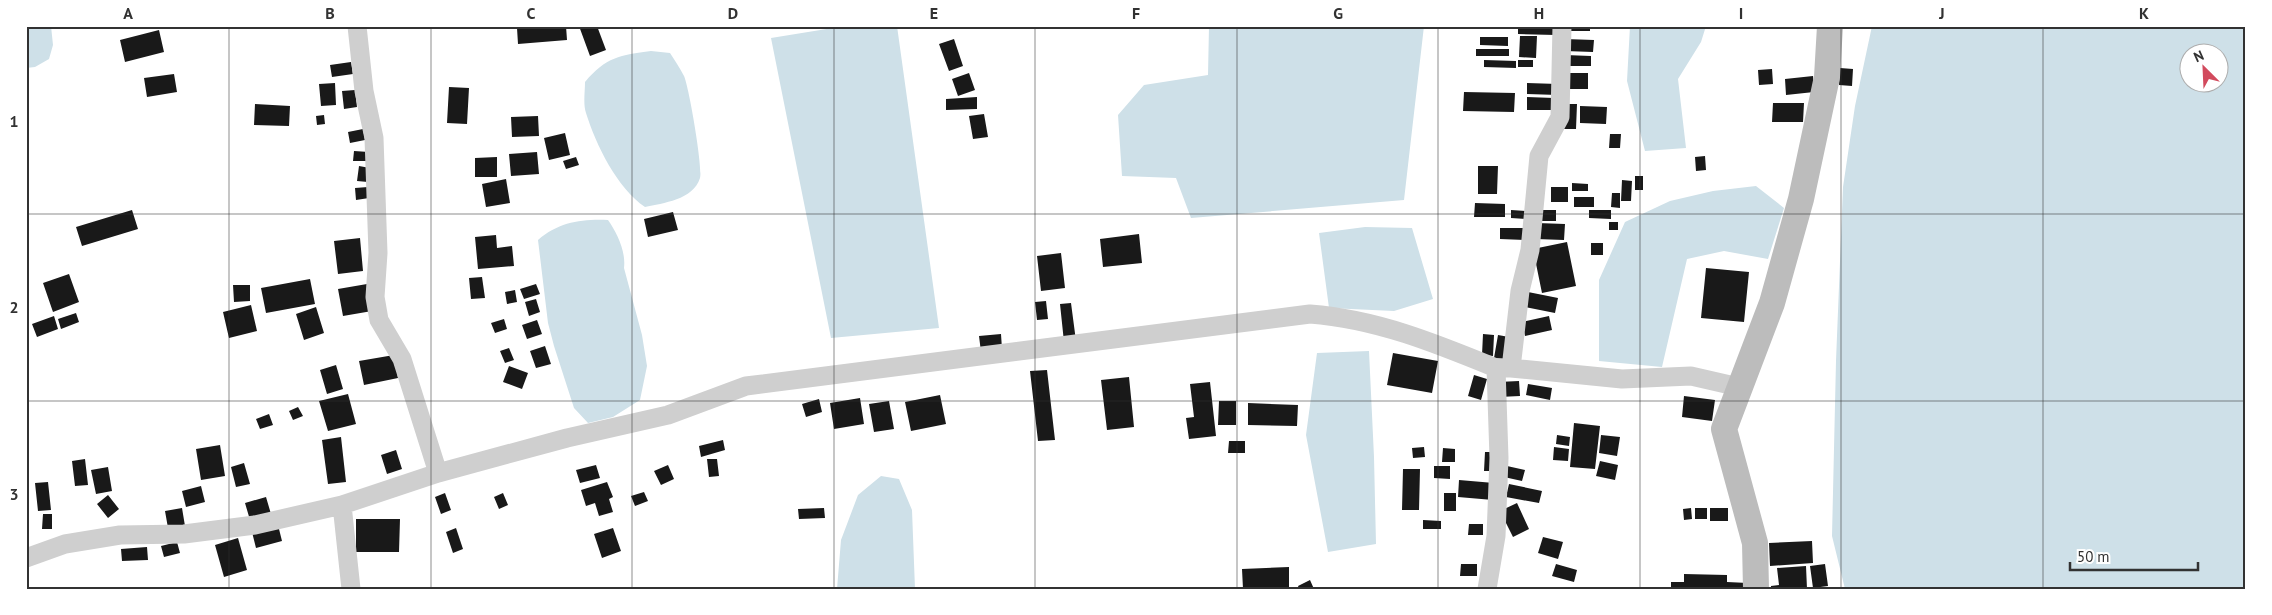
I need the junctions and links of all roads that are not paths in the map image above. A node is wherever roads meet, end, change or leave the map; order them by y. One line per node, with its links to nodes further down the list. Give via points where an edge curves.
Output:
1 (357, 26): 6 (street, via 364,91 374,138 378,253 375,297 380,320 402,360)
2 (1562, 26): 4 (street, via 1560,117 1539,156 1530,250)
3 (1830, 26): 5 (main road, via 1827,77 1801,199 1772,303)
4 (1503, 368): 5 (street, via 1622,379 1691,376); 6 (street, via 1396,329 1310,314 746,386 668,415); 10 (street, via 1496,536)
5 (1739, 387): 11 (main road, via 1724,429 1755,543)
6 (438, 472): 7 (street)
7 (342, 504): 8 (street, via 255,525 184,534 120,535 65,544); 9 (street)
8 (26, 558)
9 (351, 589)
10 (1487, 589)
11 (1756, 589)

